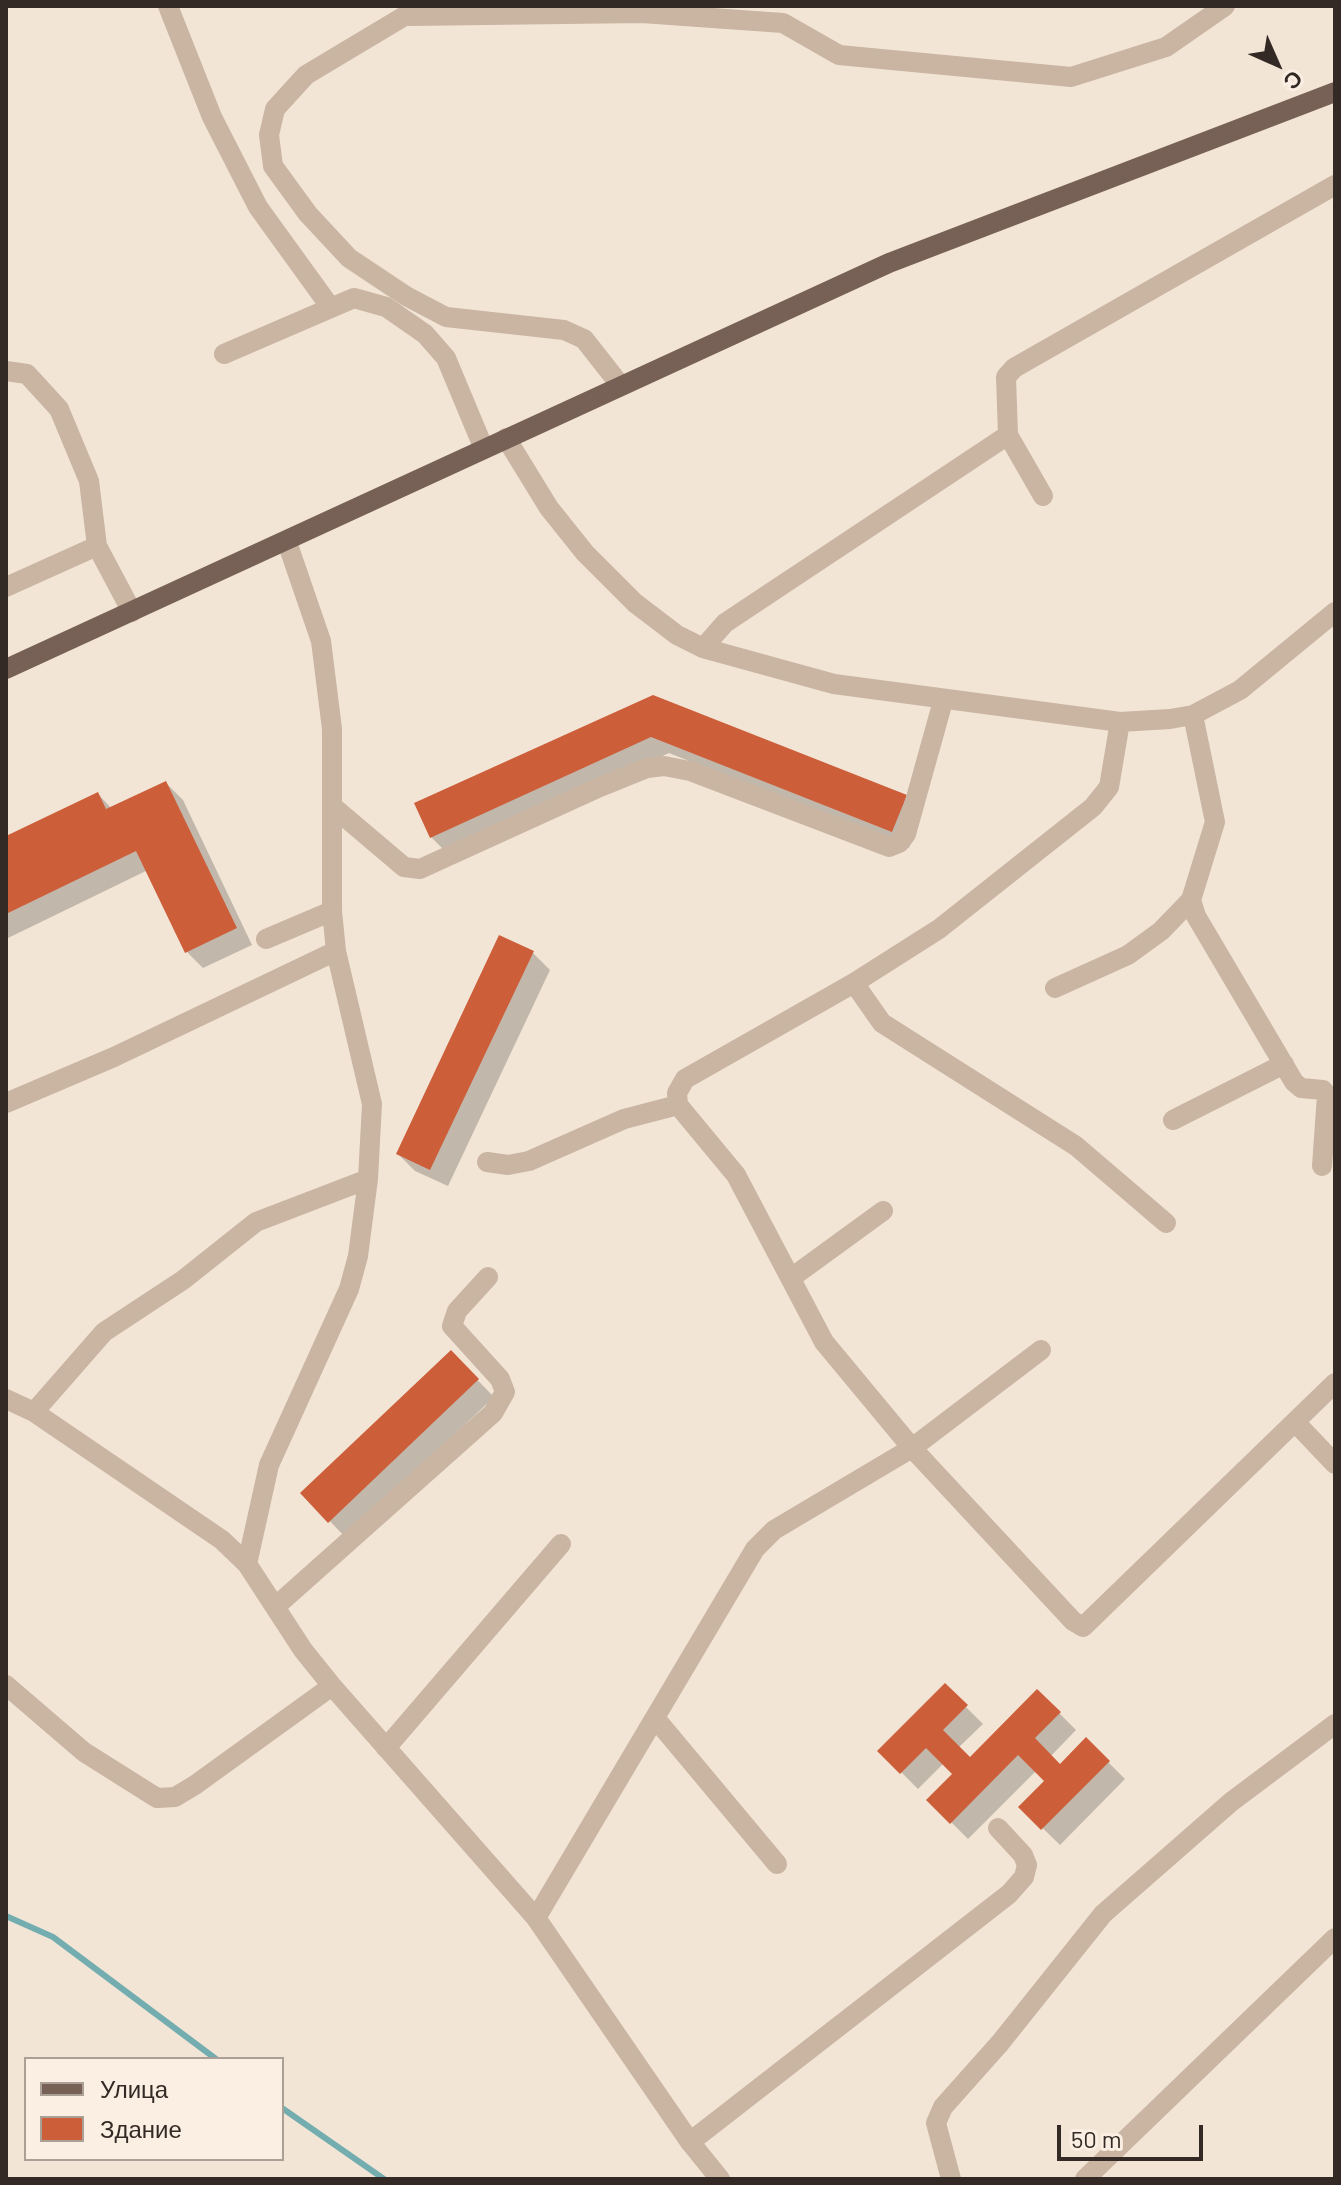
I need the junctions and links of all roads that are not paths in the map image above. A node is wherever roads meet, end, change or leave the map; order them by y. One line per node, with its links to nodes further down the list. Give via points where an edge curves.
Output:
1 (168, 6): 7 (street, via 212,117 258,207)
2 (1225, 6): 4 (street, via 1166,47 1071,77 839,55)
3 (414, 11): 4 (street); 10 (street, via 306,75 275,109 269,135 273,166 349,258 406,296 446,317 564,330 584,339)
4 (788, 14)
5 (1335, 92): 10 (main road, via 889,263)
6 (1335, 185): 11 (street, via 1014,368 1004,390)
7 (331, 308): 8 (street); 13 (street, via 354,298 386,307 425,334 446,358)
8 (224, 354)
9 (6, 371): 16 (street, via 27,374 59,409 89,481)
10 (621, 386): 12 (main road)
11 (1008, 435): 14 (street); 20 (street, via 725,623)
12 (506, 438): 13 (main road); 20 (street, via 549,508 585,553 635,603)
13 (484, 449): 15 (main road)
14 (1043, 496)
15 (287, 542): 18 (main road); 25 (street, via 321,641 332,729)
16 (97, 546): 17 (street); 18 (street)
17 (6, 587)
18 (132, 612): 21 (main road)
19 (1335, 612): 23 (street, via 1240,690)
20 (703, 648): 22 (street, via 834,684)
21 (6, 669)
22 (943, 701): 24 (street); 25 (street, via 906,834 889,847 690,771 664,766 600,787 420,869 404,867)
23 (1193, 715): 24 (street); 26 (street, via 1215,822)
24 (1120, 722): 30 (street, via 1109,787 1093,807 939,929)
25 (332, 806): 27 (street)
26 (1191, 900): 31 (street, via 1128,955); 32 (street)
27 (332, 911): 28 (street); 29 (street)
28 (266, 939)
29 (336, 951): 33 (street); 38 (street, via 372,1104)
30 (854, 983): 34 (street, via 685,1079 677,1093); 40 (street, via 882,1023 1076,1146)
31 (1055, 988)
32 (1284, 1064): 35 (street); 37 (street, via 1301,1088 1327,1095)
33 (6, 1103)
34 (678, 1105): 36 (street, via 624,1119 529,1161); 42 (street, via 736,1175)
35 (1173, 1120)
36 (487, 1162)
37 (1322, 1166)
38 (368, 1179): 46 (street, via 256,1222 183,1280 104,1332); 51 (street, via 349,1289 269,1465)
39 (883, 1211): 42 (street)
40 (1166, 1223)
41 (488, 1277): 52 (street, via 457,1311 452,1326 500,1379 505,1392 493,1413)
42 (791, 1278): 48 (street, via 824,1342)
43 (1041, 1350): 48 (street)
44 (1335, 1383): 47 (street)
45 (6, 1399): 46 (street)
46 (34, 1412): 51 (street, via 222,1540)
47 (1296, 1423): 48 (street, via 1083,1627); 49 (street)
48 (912, 1448): 55 (street, via 774,1530 755,1549)
49 (1335, 1464)
50 (561, 1544): 57 (street)
51 (247, 1564): 52 (street)
52 (275, 1607): 54 (street)
53 (6, 1685): 54 (street, via 84,1752 157,1798 175,1797 195,1785)
54 (332, 1686): 57 (street)
55 (655, 1718): 59 (street); 60 (street)
56 (1335, 1724): 64 (street, via 1231,1802 1103,1914 943,2107 936,2123)
57 (386, 1748): 60 (street)
58 (998, 1828): 62 (street, via 1027,1865 1009,1894)
59 (777, 1864)
60 (536, 1918): 62 (street)
61 (1335, 1938): 65 (street)
62 (690, 2142): 63 (street)
63 (720, 2179)
64 (951, 2179)
65 (1085, 2179)

